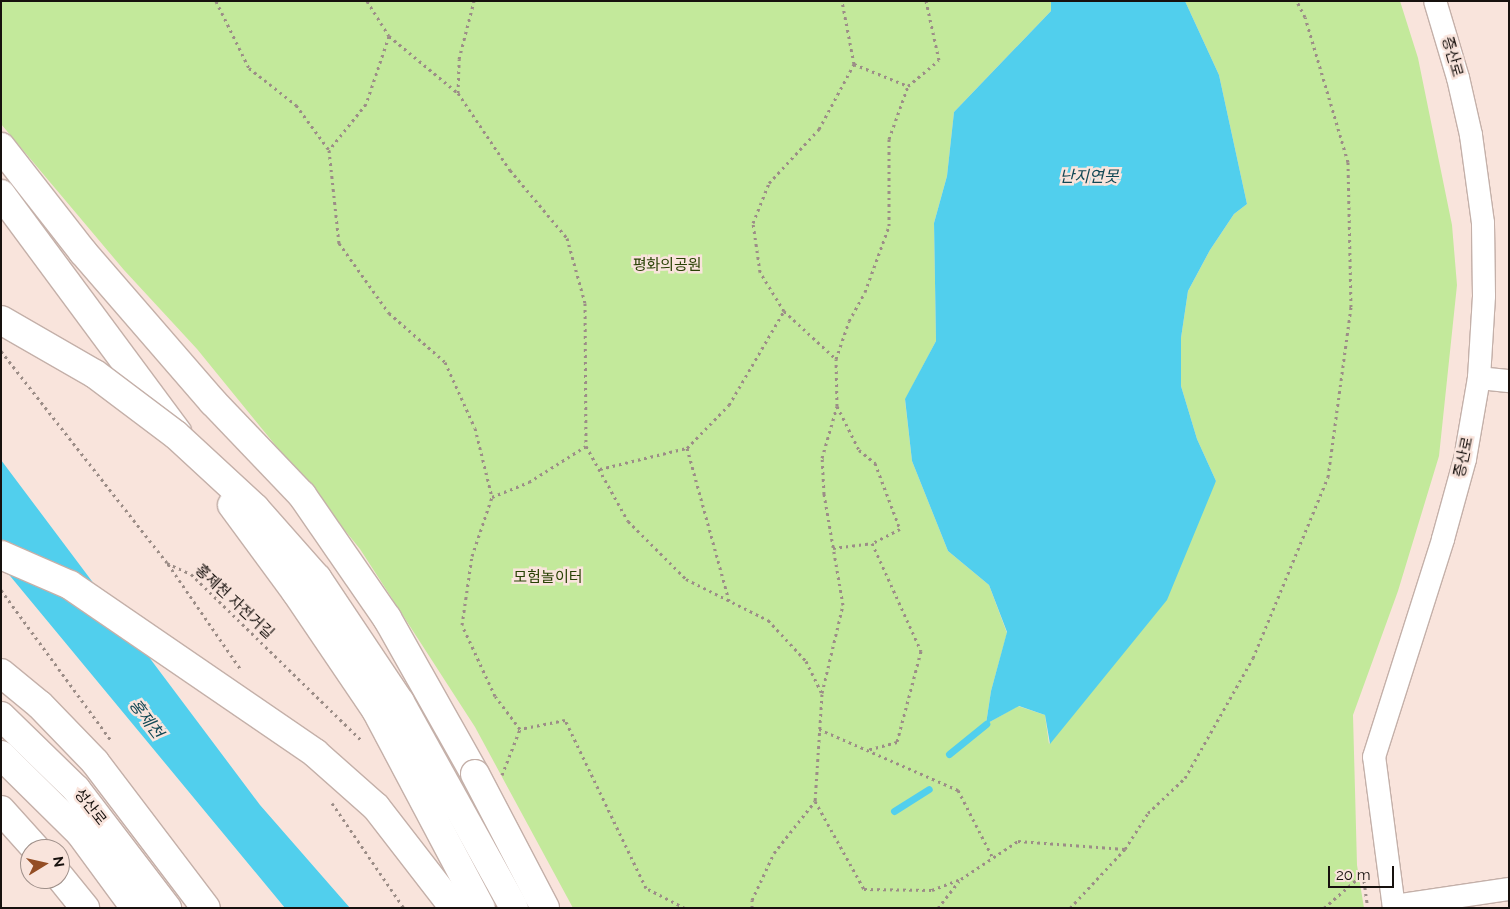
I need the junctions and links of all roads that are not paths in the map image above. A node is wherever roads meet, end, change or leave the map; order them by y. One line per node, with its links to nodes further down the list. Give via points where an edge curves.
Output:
1 (1435, 1): 5 (lane, 증산로, via 1471,135 1483,223 1484,296)
2 (1, 147): 23 (main road, bridge, via 83,252 213,402 302,495 387,618 488,777)
3 (1, 194): 21 (main road, bridge, via 296,592 370,702)
4 (1, 320): 22 (main road, bridge, via 95,374 176,435 255,508 317,578 400,702)
5 (1479, 378): 6 (lane); 15 (lane, 증산로, via 1465,459 1443,539 1374,757)
6 (1509, 381)
7 (1, 555): 20 (main road, bridge, via 70,585 315,753 376,807)
8 (1, 673): 19 (main road, via 40,705 95,762)
9 (1, 716): 18 (main road, 성산로, via 76,789)
10 (1, 754): 17 (main road, via 80,833)
11 (1, 810): 12 (main road)
12 (27, 839)
13 (70, 889): 16 (main road)
14 (1509, 889): 15 (lane)
15 (1394, 907)
16 (85, 908)
17 (135, 908)
18 (167, 908)
19 (206, 908)
20 (454, 908)
21 (481, 908)
22 (514, 908)
23 (545, 908)

